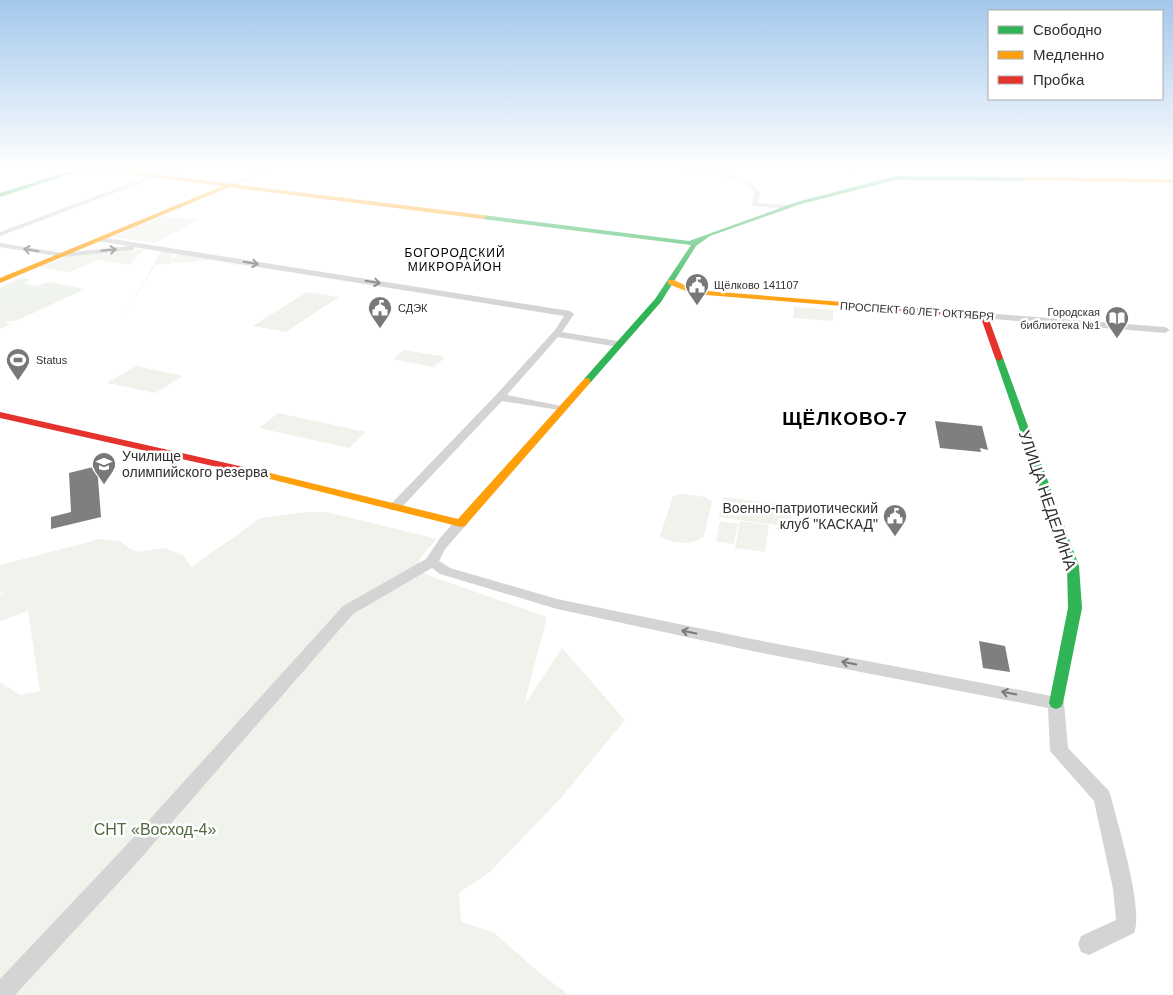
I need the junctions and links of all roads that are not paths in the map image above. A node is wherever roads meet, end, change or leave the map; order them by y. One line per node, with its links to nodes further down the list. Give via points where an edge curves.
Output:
1 (55, 213): 5 (street)
2 (162, 213): 6 (street)
3 (455, 213): 7 (street)
4 (768, 213): 7 (street)
5 (0, 234)
6 (100, 239): 9 (street); 10 (street)
7 (691, 241): 12 (street)
8 (0, 245): 10 (street, one-way to 8)
9 (156, 247): 10 (street, one-way to 9); 15 (street, one-way to 15, via 568,313 570,315)
10 (63, 255): 11 (street)
11 (0, 281)
12 (672, 282): 13 (street, ПРОСПЕКТ 60 ЛЕТ ОКТЯБРЯ, via 694,292); 16 (street)
13 (984, 316): 14 (street, ПРОСПЕКТ 60 ЛЕТ ОКТЯБРЯ); 23 (street, УЛИЦА НЕДЕЛИНА, via 1073,566 1076,608)
14 (1165, 330)
15 (555, 334): 16 (street); 17 (street)
16 (618, 344): 18 (street)
17 (500, 397): 18 (street); 20 (street)
18 (562, 409): 21 (street)
19 (0, 415): 20 (street)
20 (395, 507): 21 (street)
21 (461, 523): 22 (street)
22 (432, 562): 23 (street, one-way to 22, via 752,645 557,604 444,571); 25 (street, via 348,610 127,859)
23 (1056, 702): 24 (street, УЛИЦА НЕДЕЛИНА, via 1059,751 1102,797 1123,889 1127,926)
24 (1088, 944)
25 (0, 995)

